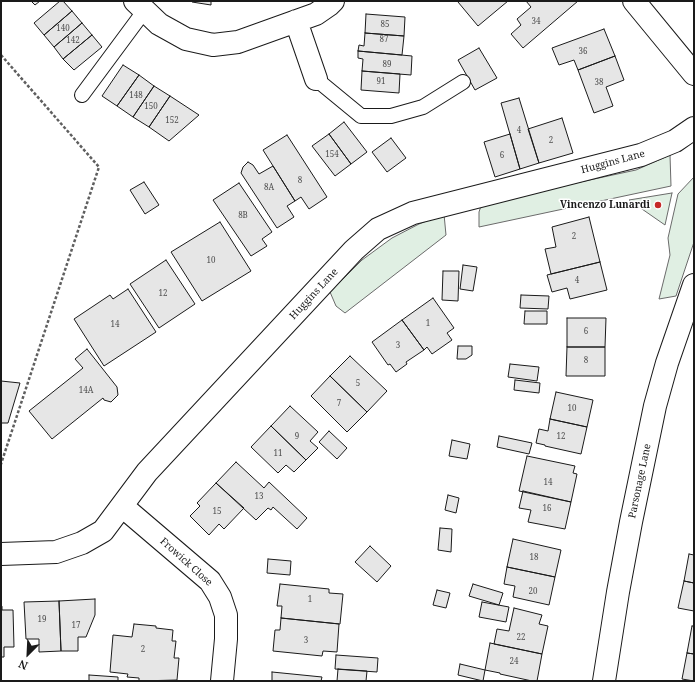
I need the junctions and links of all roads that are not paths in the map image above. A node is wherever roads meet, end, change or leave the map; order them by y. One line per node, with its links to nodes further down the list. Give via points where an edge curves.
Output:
1 (333, 1): 4 (street, via 316,14)
2 (634, 1): 5 (street)
3 (140, 6): 4 (street, via 159,24 186,39 213,45 238,42); 8 (lane)
4 (296, 22): 6 (street)
5 (694, 74)
6 (316, 79): 7 (lane, via 361,116 391,116 423,107)
7 (463, 82)
8 (82, 95)
9 (694, 128): 11 (street, Huggins Lane, via 675,141 641,155 413,213 378,229 354,250 158,460)
10 (694, 285): 14 (street, Parsonage Lane, via 655,406 634,506)
11 (122, 506): 12 (street, Huggins Lane, via 103,531 82,544 56,552); 13 (street, Frowick Close, via 210,581 220,597 226,616)
12 (1, 554)
13 (222, 681)
14 (604, 681)

